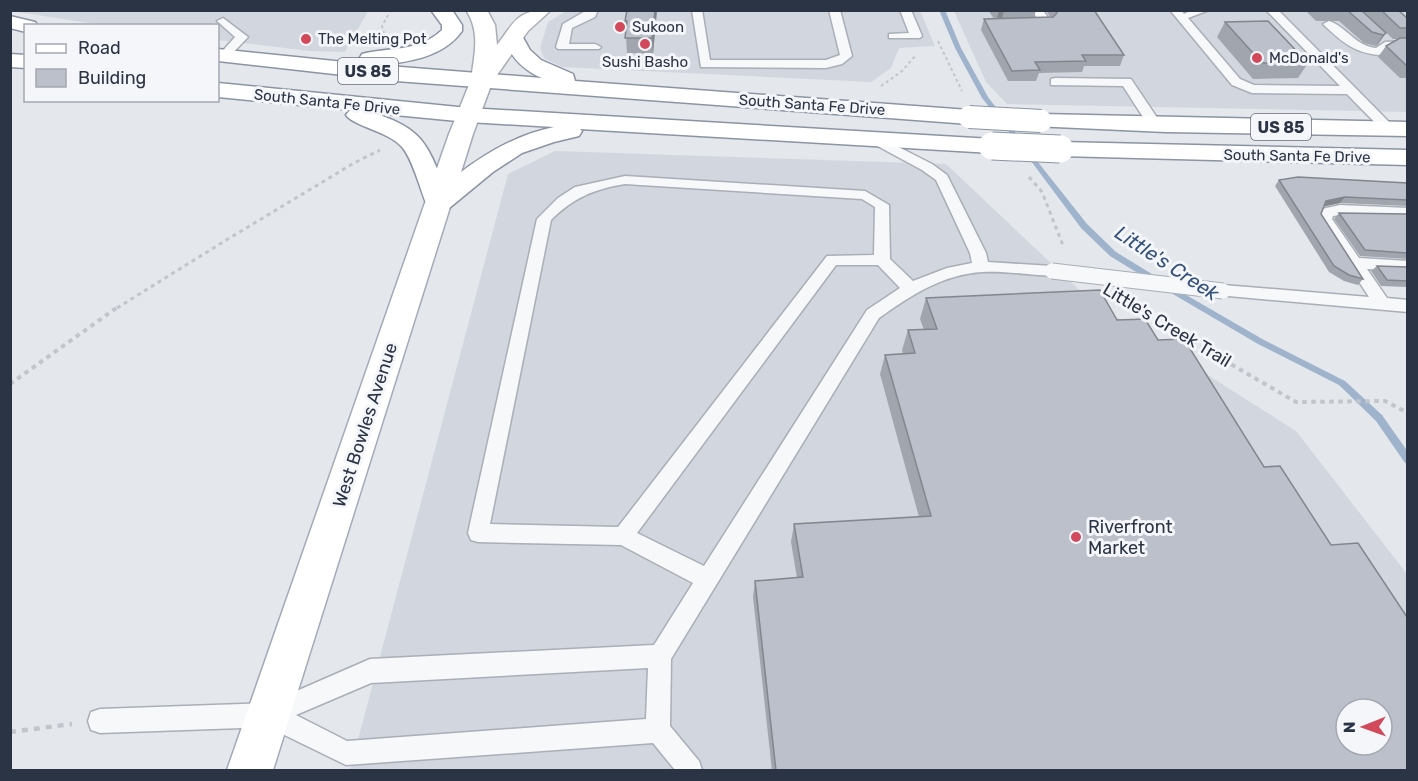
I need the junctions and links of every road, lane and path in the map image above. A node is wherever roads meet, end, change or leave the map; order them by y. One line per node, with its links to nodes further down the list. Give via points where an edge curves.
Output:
1 (391, 10): 17 (path, via 382,26)
2 (441, 10): 27 (main road, via 450,20 452,31 422,50 367,59)
3 (476, 10): 28 (main road, West Bowles Avenue, via 486,31)
4 (541, 10): 19 (main road, West Bowles Avenue)
5 (593, 10): 22 (lane, via 591,15 567,26 562,47)
6 (697, 10): 7 (lane, via 705,63 826,64 846,56)
7 (834, 10)
8 (905, 10): 18 (lane, via 916,36)
9 (1037, 10): 15 (lane, via 1045,23)
10 (1175, 10): 31 (lane, via 1236,82)
11 (1204, 10): 13 (lane)
12 (1271, 10): 34 (lane)
13 (1188, 13): 31 (lane)
14 (223, 21): 26 (lane, via 242,37)
15 (1013, 24)
16 (1329, 24): 21 (lane, via 1364,52 1379,52 1385,40)
17 (385, 36)
18 (893, 36)
19 (514, 38): 28 (main road, West Bowles Avenue); 30 (main road, via 526,61)
20 (938, 39): 23 (path)
21 (1407, 44)
22 (595, 47)
23 (942, 48): 24 (path); 36 (path)
24 (931, 49)
25 (921, 51): 33 (path)
26 (221, 56): 27 (main road, South Santa Fe Drive / US 85)
27 (254, 60): 28 (main road, South Santa Fe Drive / US 85)
28 (482, 80): 30 (main road, South Santa Fe Drive / US 85); 37 (main road, West Bowles Avenue)
29 (1055, 82): 39 (lane, via 1127,82)
30 (590, 88): 36 (main road, South Santa Fe Drive / US 85)
31 (1252, 89): 34 (lane)
32 (219, 90): 35 (main road, South Santa Fe Drive / US 85)
33 (876, 90)
34 (1351, 90): 40 (lane)
35 (313, 101): 37 (main road, South Santa Fe Drive / US 85); 45 (main road, via 390,127 410,140)
36 (968, 107): 39 (main road, South Santa Fe Drive / US 85, bridge, via 1041,121)
37 (468, 115): 38 (main road, South Santa Fe Drive / US 85); 45 (main road, West Bowles Avenue)
38 (629, 125): 41 (main road, South Santa Fe Drive / US 85); 45 (main road, via 568,132 519,144 485,164)
39 (1155, 125): 40 (main road, South Santa Fe Drive / US 85)
40 (1398, 129)
41 (876, 140): 43 (main road, South Santa Fe Drive / US 85, bridge); 51 (lane, via 942,178)
42 (381, 149): 56 (path, via 173,272 52,351)
43 (1407, 158)
44 (1027, 175): 47 (path, via 1042,192)
45 (439, 203): 61 (main road, West Bowles Avenue)
46 (1407, 213): 49 (lane, via 1327,212 1324,219)
47 (1068, 259)
48 (882, 260): 52 (lane); 58 (lane, via 832,260); 58 (lane, via 882,205 865,195 625,180 592,185 564,198 544,219 478,533)
49 (1354, 263): 50 (lane); 54 (lane)
50 (1407, 266)
51 (981, 267): 52 (lane, via 947,273); 54 (lane, bridge)
52 (911, 290): 59 (lane, via 873,314)
53 (1126, 304): 57 (path, Little's Creek Trail, via 1296,402 1385,401)
54 (1382, 304): 55 (lane)
55 (1407, 306)
56 (10, 384)
57 (1407, 413)
58 (623, 536): 59 (lane)
59 (708, 579): 60 (lane)
60 (660, 657): 61 (lane, via 370,671); 63 (lane)
61 (269, 715): 62 (lane); 63 (lane, via 346,753); 65 (main road, West Bowles Avenue)
62 (100, 721): 64 (path)
63 (658, 730): 66 (lane)
64 (10, 732)
65 (250, 771)
66 (690, 771)

